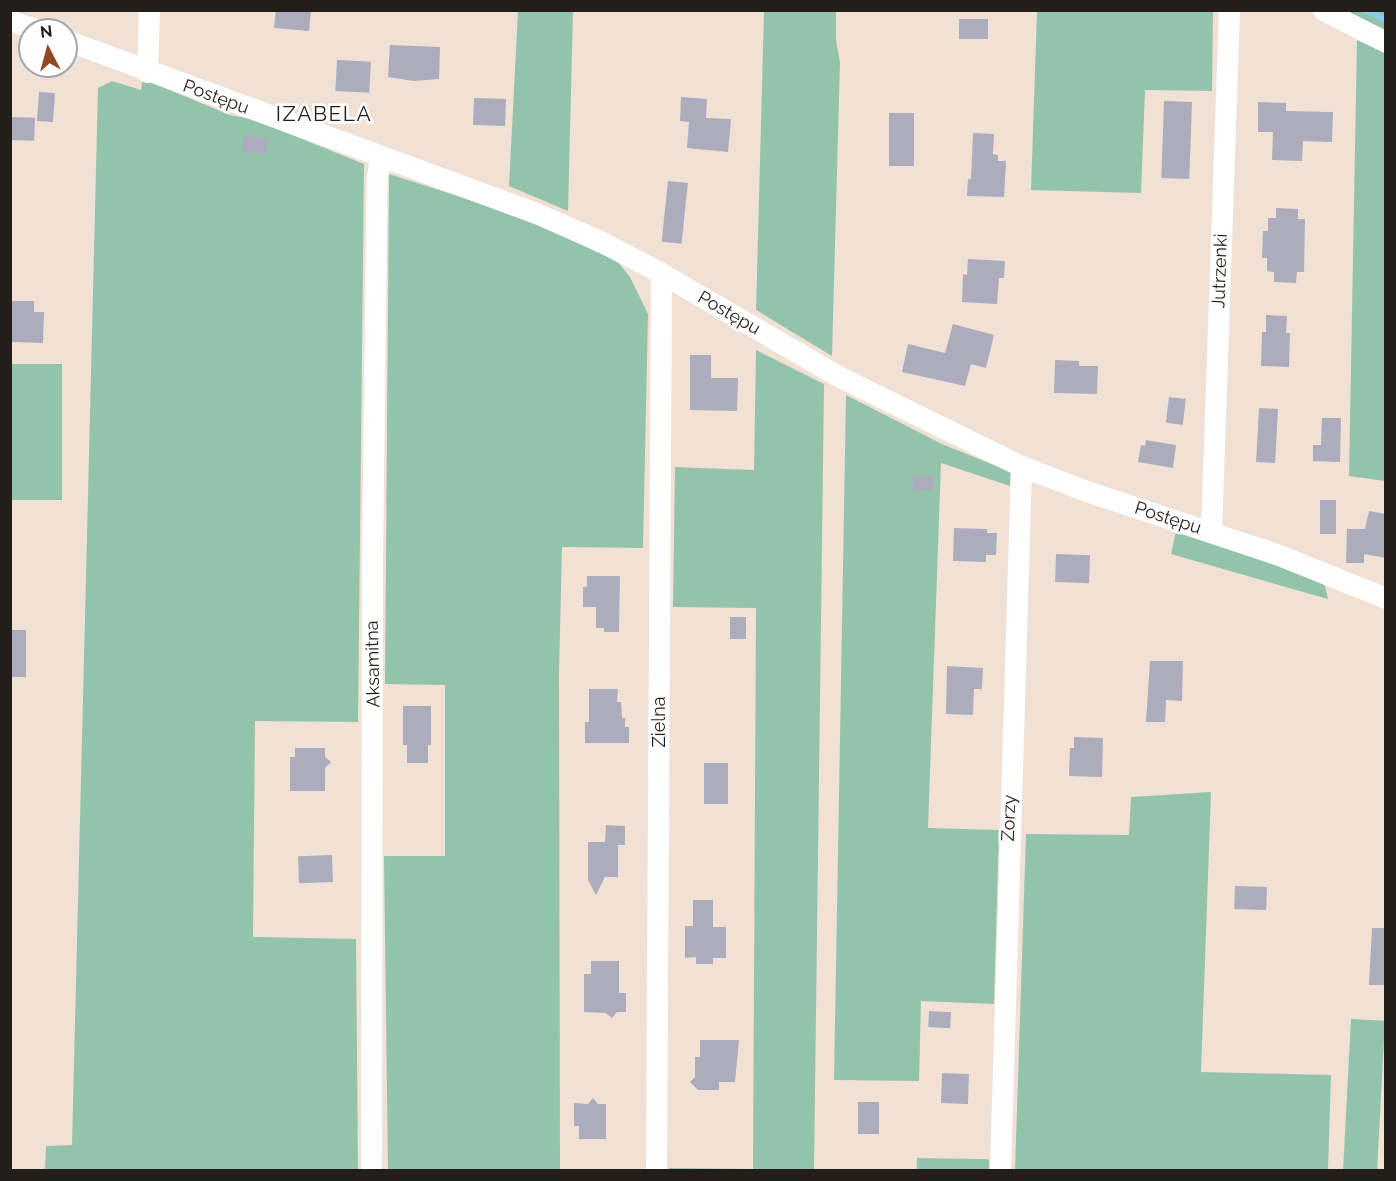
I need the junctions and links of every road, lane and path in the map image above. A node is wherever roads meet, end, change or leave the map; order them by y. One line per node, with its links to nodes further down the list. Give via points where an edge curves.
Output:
1 (149, 10): 6 (street)
2 (1229, 10): 10 (street, Jutrzenki)
3 (1323, 10): 4 (street)
4 (1386, 42)
5 (78, 45): 6 (street, Postępu)
6 (147, 72): 7 (street, Postępu)
7 (380, 157): 8 (street, Postępu, via 536,213); 12 (street, Aksamitna, via 372,559)
8 (661, 273): 9 (street, Postępu, via 838,376); 13 (street, Zielna)
9 (1021, 466): 10 (street, Postępu); 14 (street, Zorzy)
10 (1210, 532): 11 (street, Postępu)
11 (1386, 598)
12 (371, 1170)
13 (656, 1170)
14 (1000, 1170)

